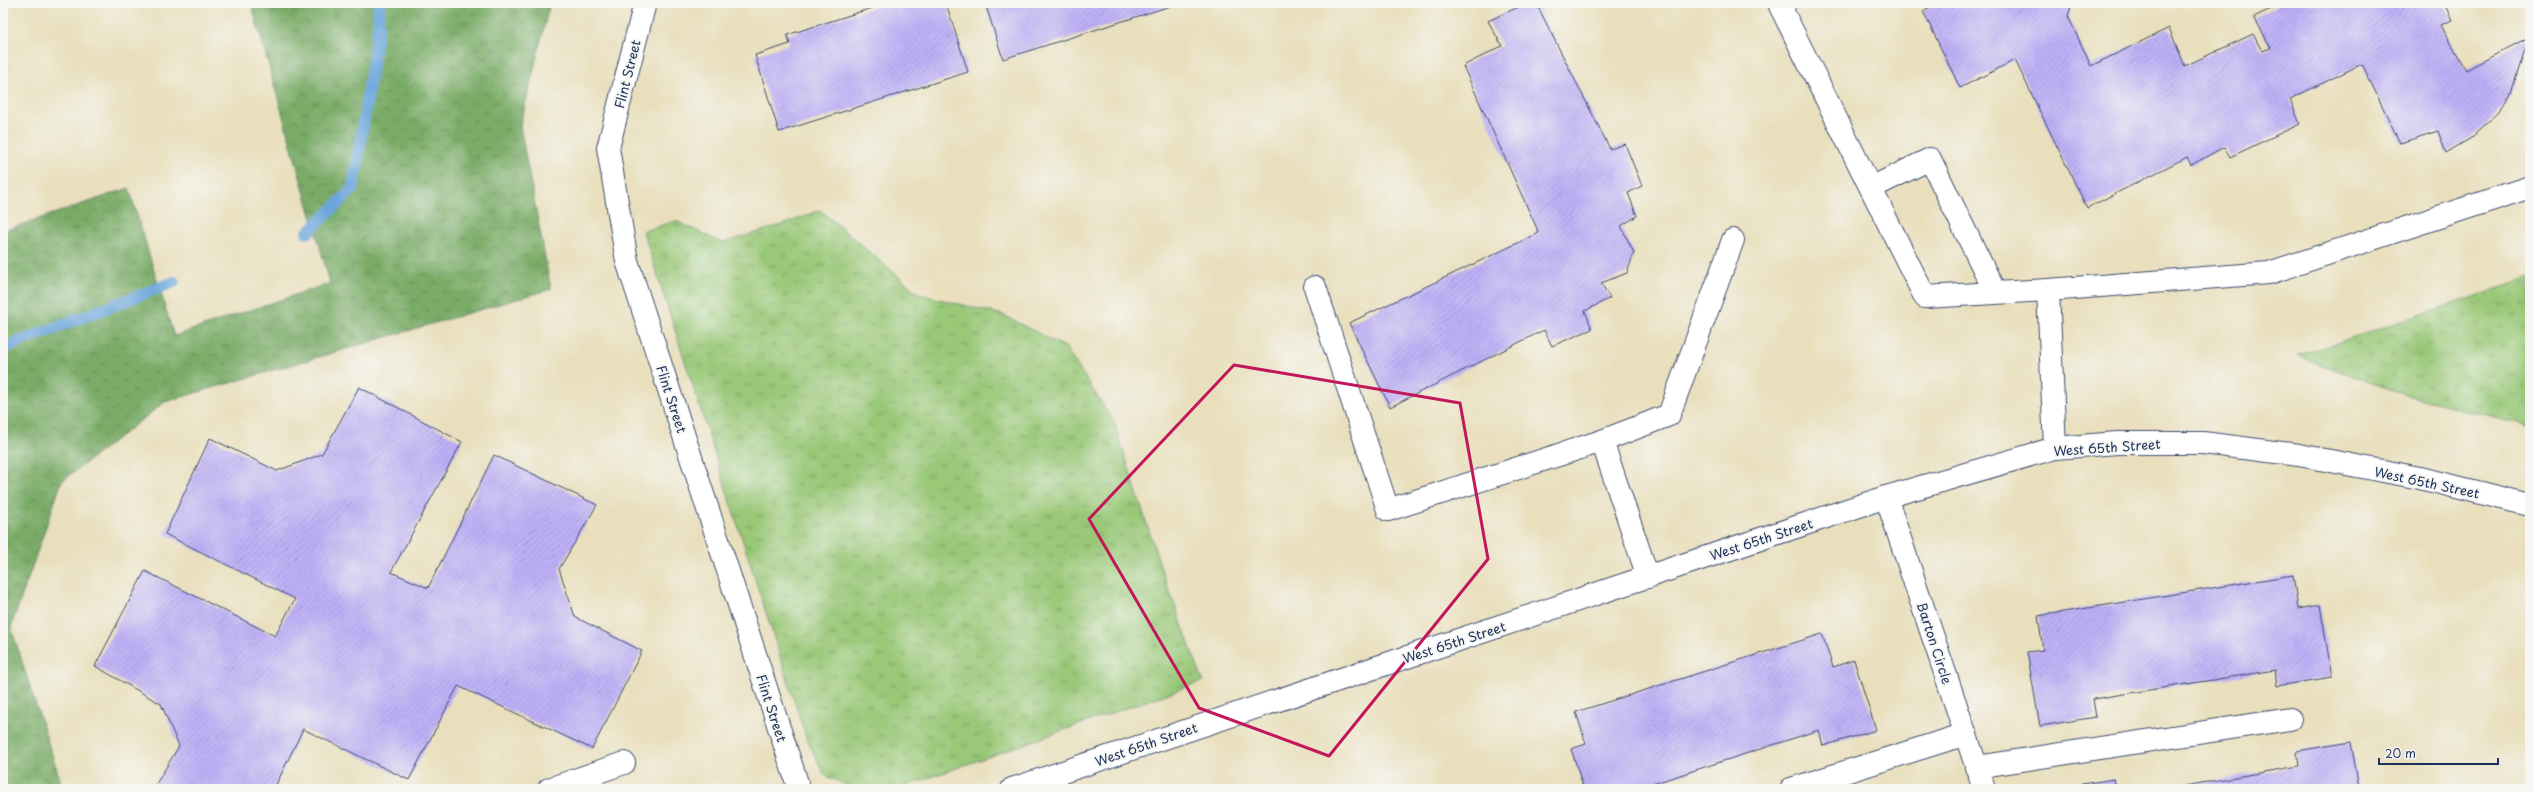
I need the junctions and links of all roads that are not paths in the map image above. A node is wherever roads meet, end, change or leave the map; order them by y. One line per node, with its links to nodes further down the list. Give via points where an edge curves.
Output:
1 (645, 3): 19 (street, Flint Street, via 608,148 627,261)
2 (1785, 3): 4 (street, via 1780,6)
3 (2530, 187): 7 (street, via 2269,274)
4 (1871, 188): 8 (street, via 1925,297); 8 (street, via 1930,159)
5 (1733, 240): 9 (street, via 1670,415)
6 (1315, 287): 9 (street, via 1388,510)
7 (2048, 290): 8 (street); 10 (street)
8 (1995, 292)
9 (1602, 441): 13 (street)
10 (2055, 448): 11 (street, West 65th Street); 12 (street, West 65th Street, via 2203,443 2299,455 2420,478)
11 (1886, 497): 13 (street, West 65th Street); 15 (street, Barton Circle)
12 (2530, 505)
13 (1648, 577): 20 (street, West 65th Street)
14 (2290, 719): 17 (street)
15 (1966, 734): 17 (street, Barton Circle); 21 (street)
16 (624, 763): 18 (street)
17 (1976, 767): 22 (street, Barton Circle)
18 (549, 789)
19 (799, 789)
20 (1012, 789)
21 (1791, 789)
22 (1984, 789)

